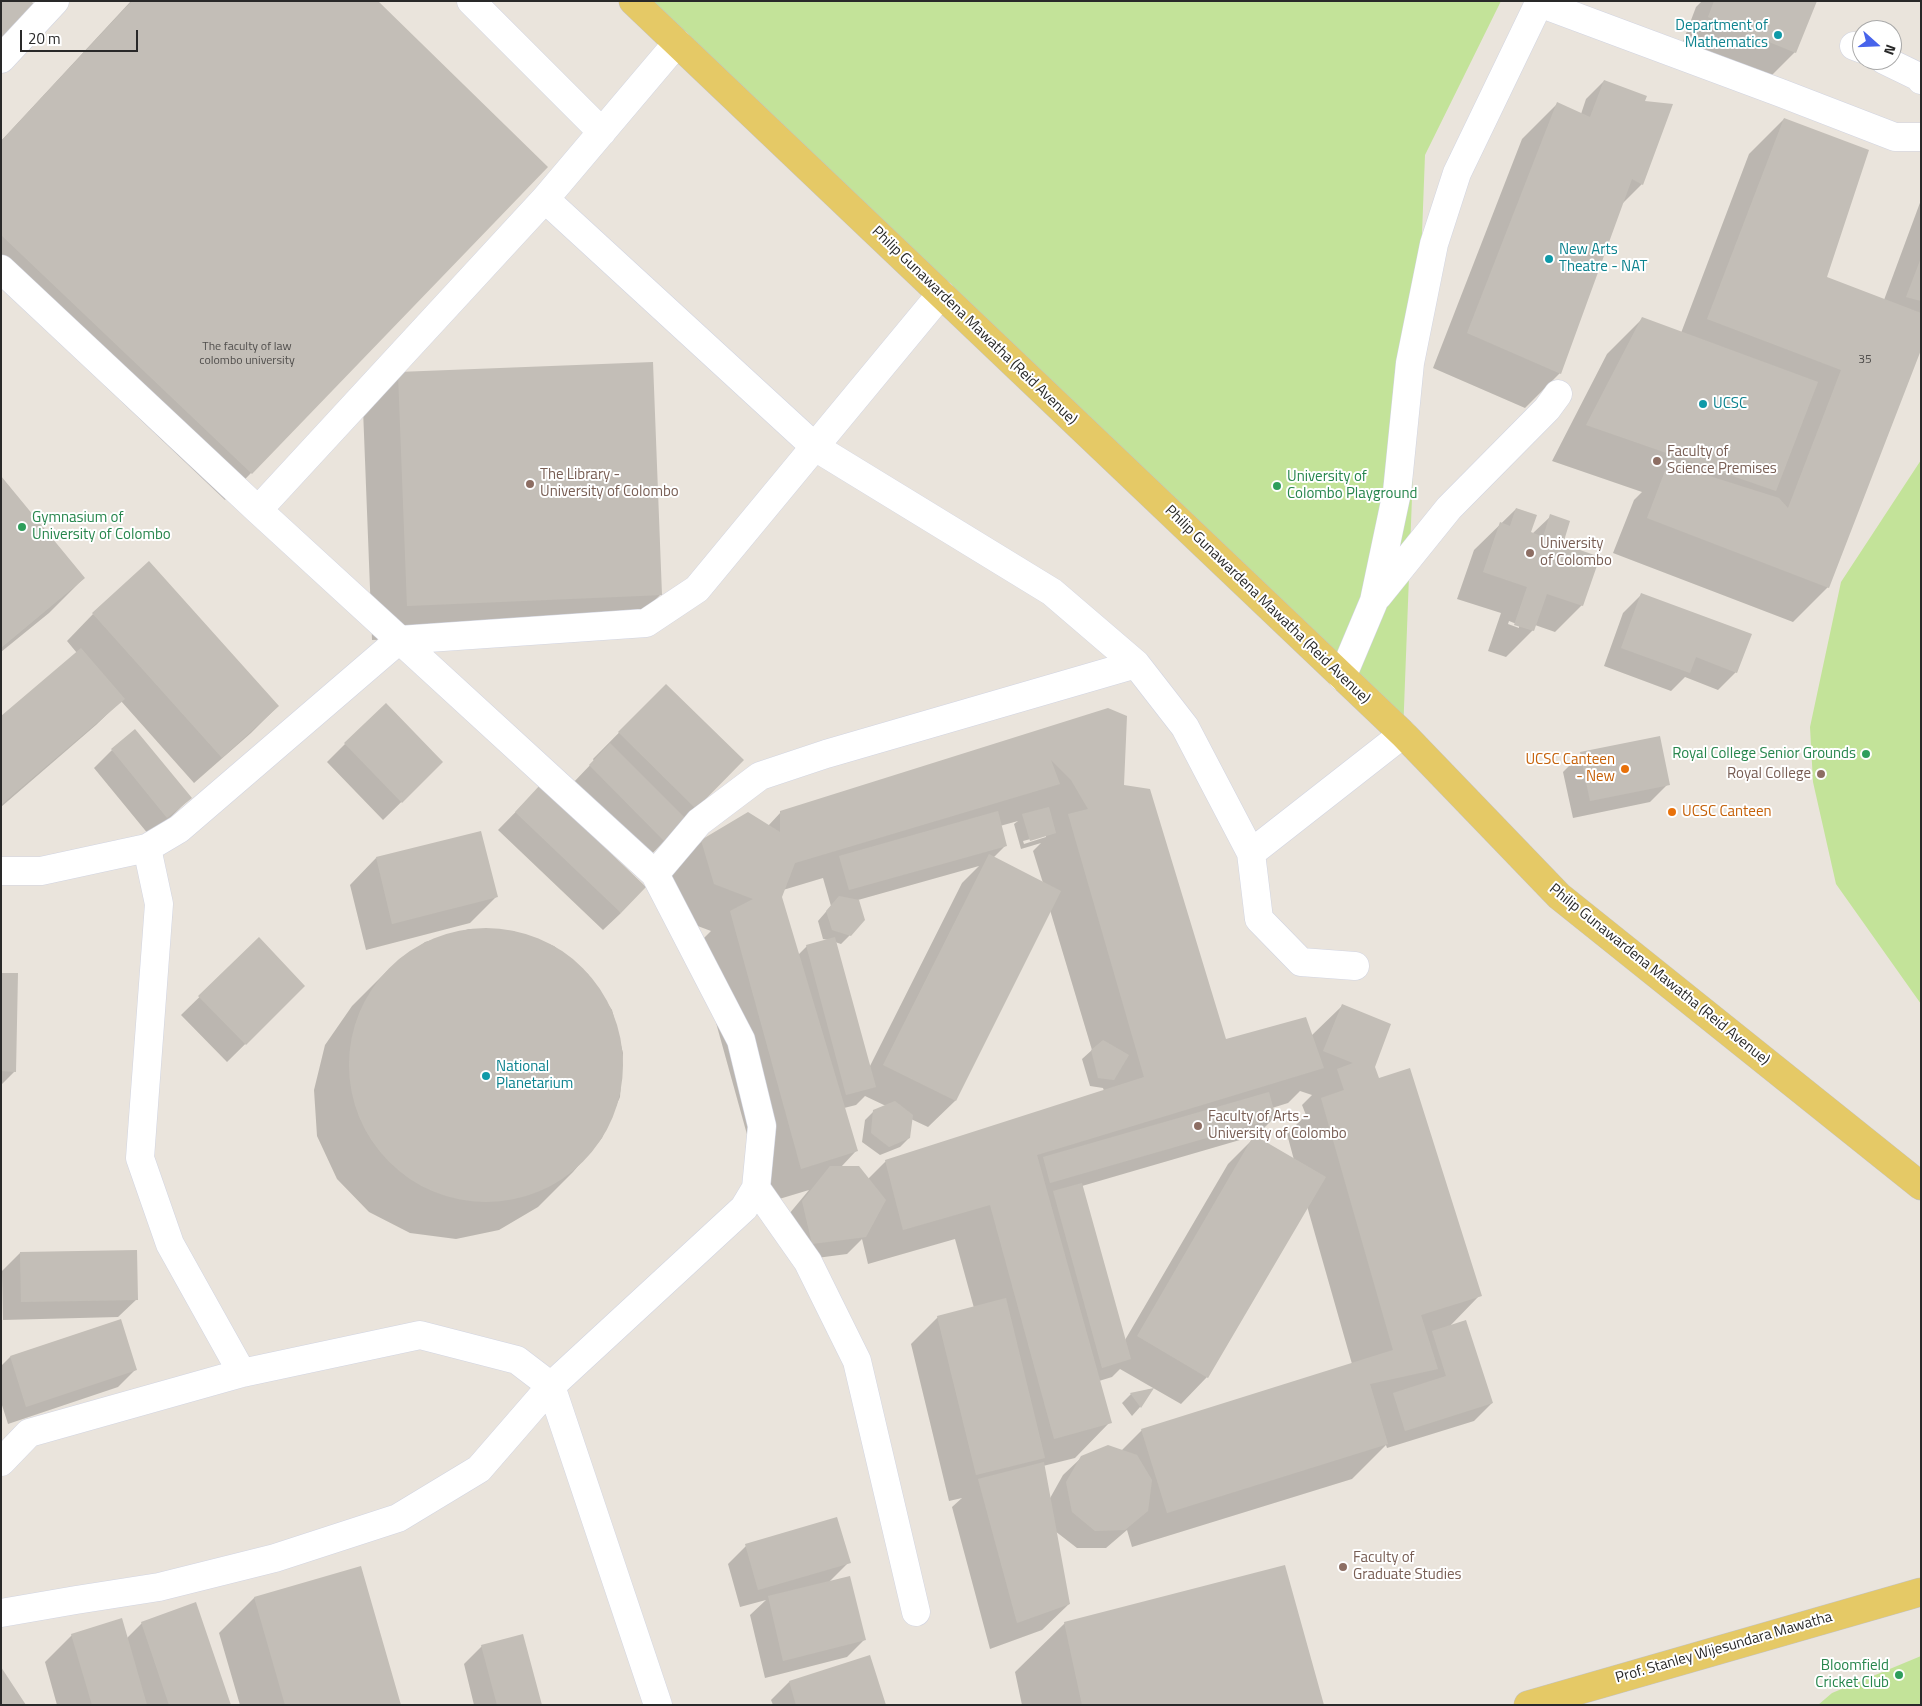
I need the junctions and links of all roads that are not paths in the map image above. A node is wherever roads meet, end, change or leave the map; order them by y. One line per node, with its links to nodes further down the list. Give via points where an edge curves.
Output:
1 (55, 1): 6 (lane)
2 (471, 1): 9 (lane)
3 (632, 1): 5 (main road, Philip Gunawardena Mawatha (Reid Avenue))
4 (1540, 2): 10 (lane, via 1895,137); 17 (lane, via 1457,173 1434,244 1410,364 1397,492)
5 (677, 43): 9 (lane); 13 (main road, Philip Gunawardena Mawatha (Reid Avenue))
6 (1, 59)
7 (1902, 69): 8 (lane)
8 (1920, 78)
9 (602, 132): 11 (lane)
10 (1921, 137)
11 (545, 199): 15 (lane); 16 (lane)
12 (1, 269): 16 (lane)
13 (941, 294): 15 (lane); 20 (main road, Philip Gunawardena Mawatha (Reid Avenue))
14 (1558, 394): 17 (lane, via 1449,508)
15 (815, 447): 18 (lane, via 697,589 646,623); 19 (lane, via 1052,592)
16 (258, 510): 18 (lane)
17 (1374, 601): 20 (lane)
18 (400, 640): 22 (lane, via 179,829); 25 (lane)
19 (1136, 664): 23 (lane, via 1185,727); 25 (lane, via 760,776 699,822)
20 (1342, 677): 21 (main road, Philip Gunawardena Mawatha (Reid Avenue))
21 (1402, 734): 23 (lane); 27 (main road, Philip Gunawardena Mawatha (Reid Avenue), via 1559,896)
22 (147, 848): 24 (lane, via 42,871); 29 (lane, via 159,904 140,1158 170,1244)
23 (1251, 853): 26 (lane, via 1259,919 1301,962)
24 (1, 871)
25 (655, 874): 28 (lane, via 741,1040 762,1126)
26 (1355, 966)
27 (1921, 1186)
28 (756, 1188): 30 (lane, via 744,1208); 33 (lane, via 808,1262 857,1361)
29 (242, 1373): 30 (lane, via 420,1335 517,1360); 31 (lane, via 29,1433)
30 (551, 1386): 34 (lane, via 479,1469 398,1518 276,1558 159,1588); 36 (lane)
31 (1, 1462)
32 (1921, 1592): 35 (main road, Prof. Stanley Wijesundara Mawatha)
33 (916, 1612)
34 (1, 1613)
35 (1532, 1704)
36 (658, 1705)

